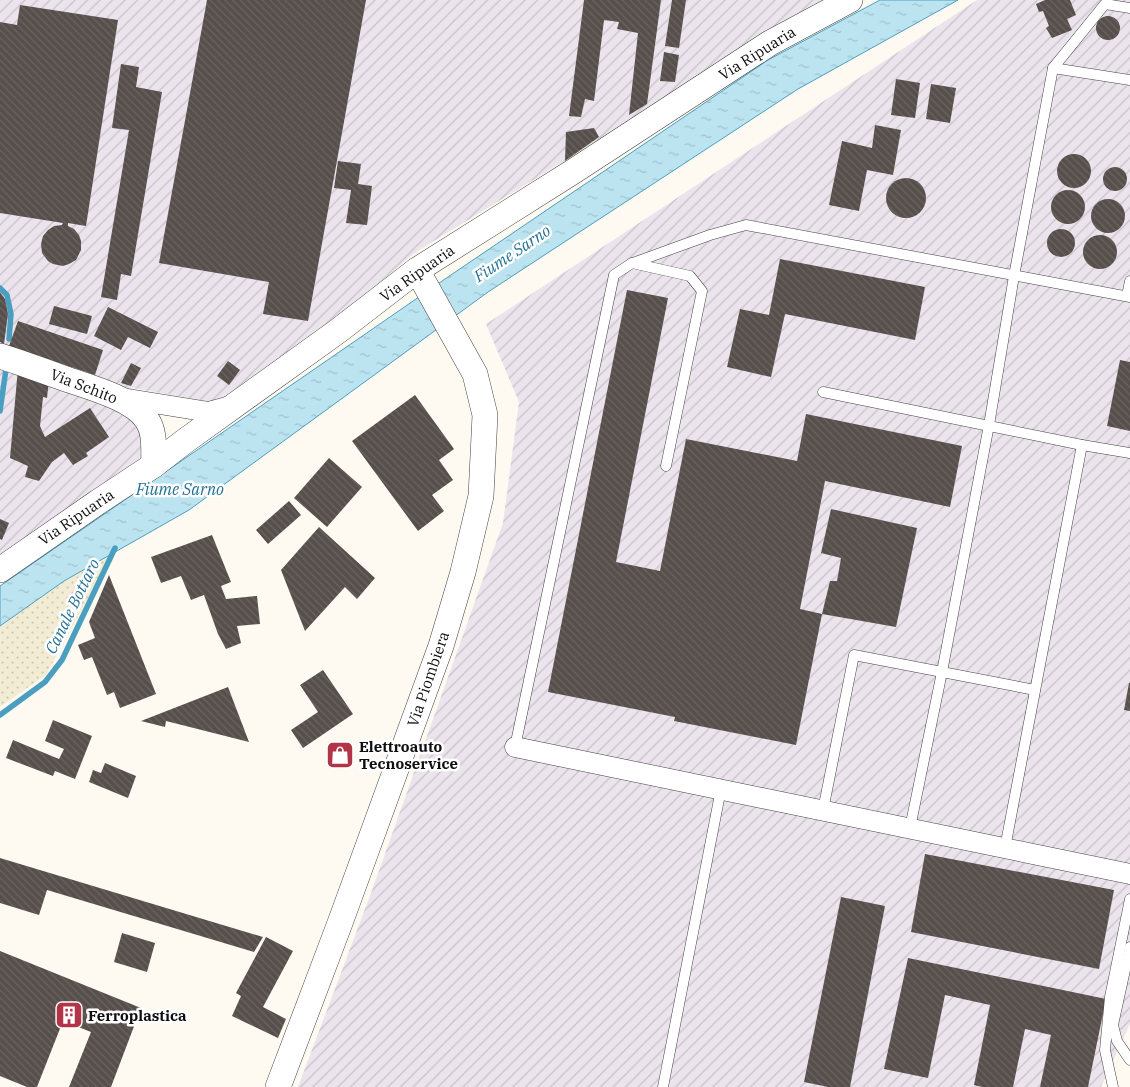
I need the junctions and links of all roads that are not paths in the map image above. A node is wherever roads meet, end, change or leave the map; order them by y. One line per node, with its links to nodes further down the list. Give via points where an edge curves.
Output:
1 (850, 0): 6 (street, Via Ripuaria, via 770,43)
2 (1130, 8): 3 (lane, via 1105,4)
3 (1053, 68): 4 (lane); 7 (lane)
4 (1130, 80)
5 (632, 263): 7 (lane, via 746,225); 18 (lane, via 690,276 702,291); 22 (lane, via 614,275)
6 (417, 270): 13 (street, Via Ripuaria); 31 (street, Via Piombiera, via 475,374 485,415 481,496 464,572 441,646)
7 (1014, 276): 9 (lane); 14 (lane)
8 (1130, 281): 9 (lane)
9 (1128, 297)
10 (0, 356): 12 (street, Via Schito)
11 (823, 392): 14 (lane)
12 (115, 396): 13 (street, via 209,412); 17 (street, Via Schito, via 133,406 148,421 153,433)
13 (235, 405): 17 (street, Via Ripuaria)
14 (989, 425): 15 (lane); 20 (lane)
15 (1082, 445): 16 (lane); 21 (lane)
16 (1130, 453)
17 (154, 465): 19 (street, Via Ripuaria)
18 (666, 466)
19 (0, 570)
20 (942, 672): 21 (lane); 24 (lane, via 854,656); 25 (lane)
21 (1035, 690): 26 (lane)
22 (515, 747): 23 (street)
23 (722, 789): 24 (street); 32 (lane)
24 (822, 810): 25 (street)
25 (910, 828): 26 (street)
26 (1005, 848): 27 (street)
27 (1130, 874)
28 (1130, 899): 33 (lane, via 1110,997 1105,1050)
29 (1130, 947): 30 (lane, via 1113,1025 1117,1041)
30 (1130, 1060)
31 (278, 1087)
32 (663, 1087)
33 (1113, 1087)

